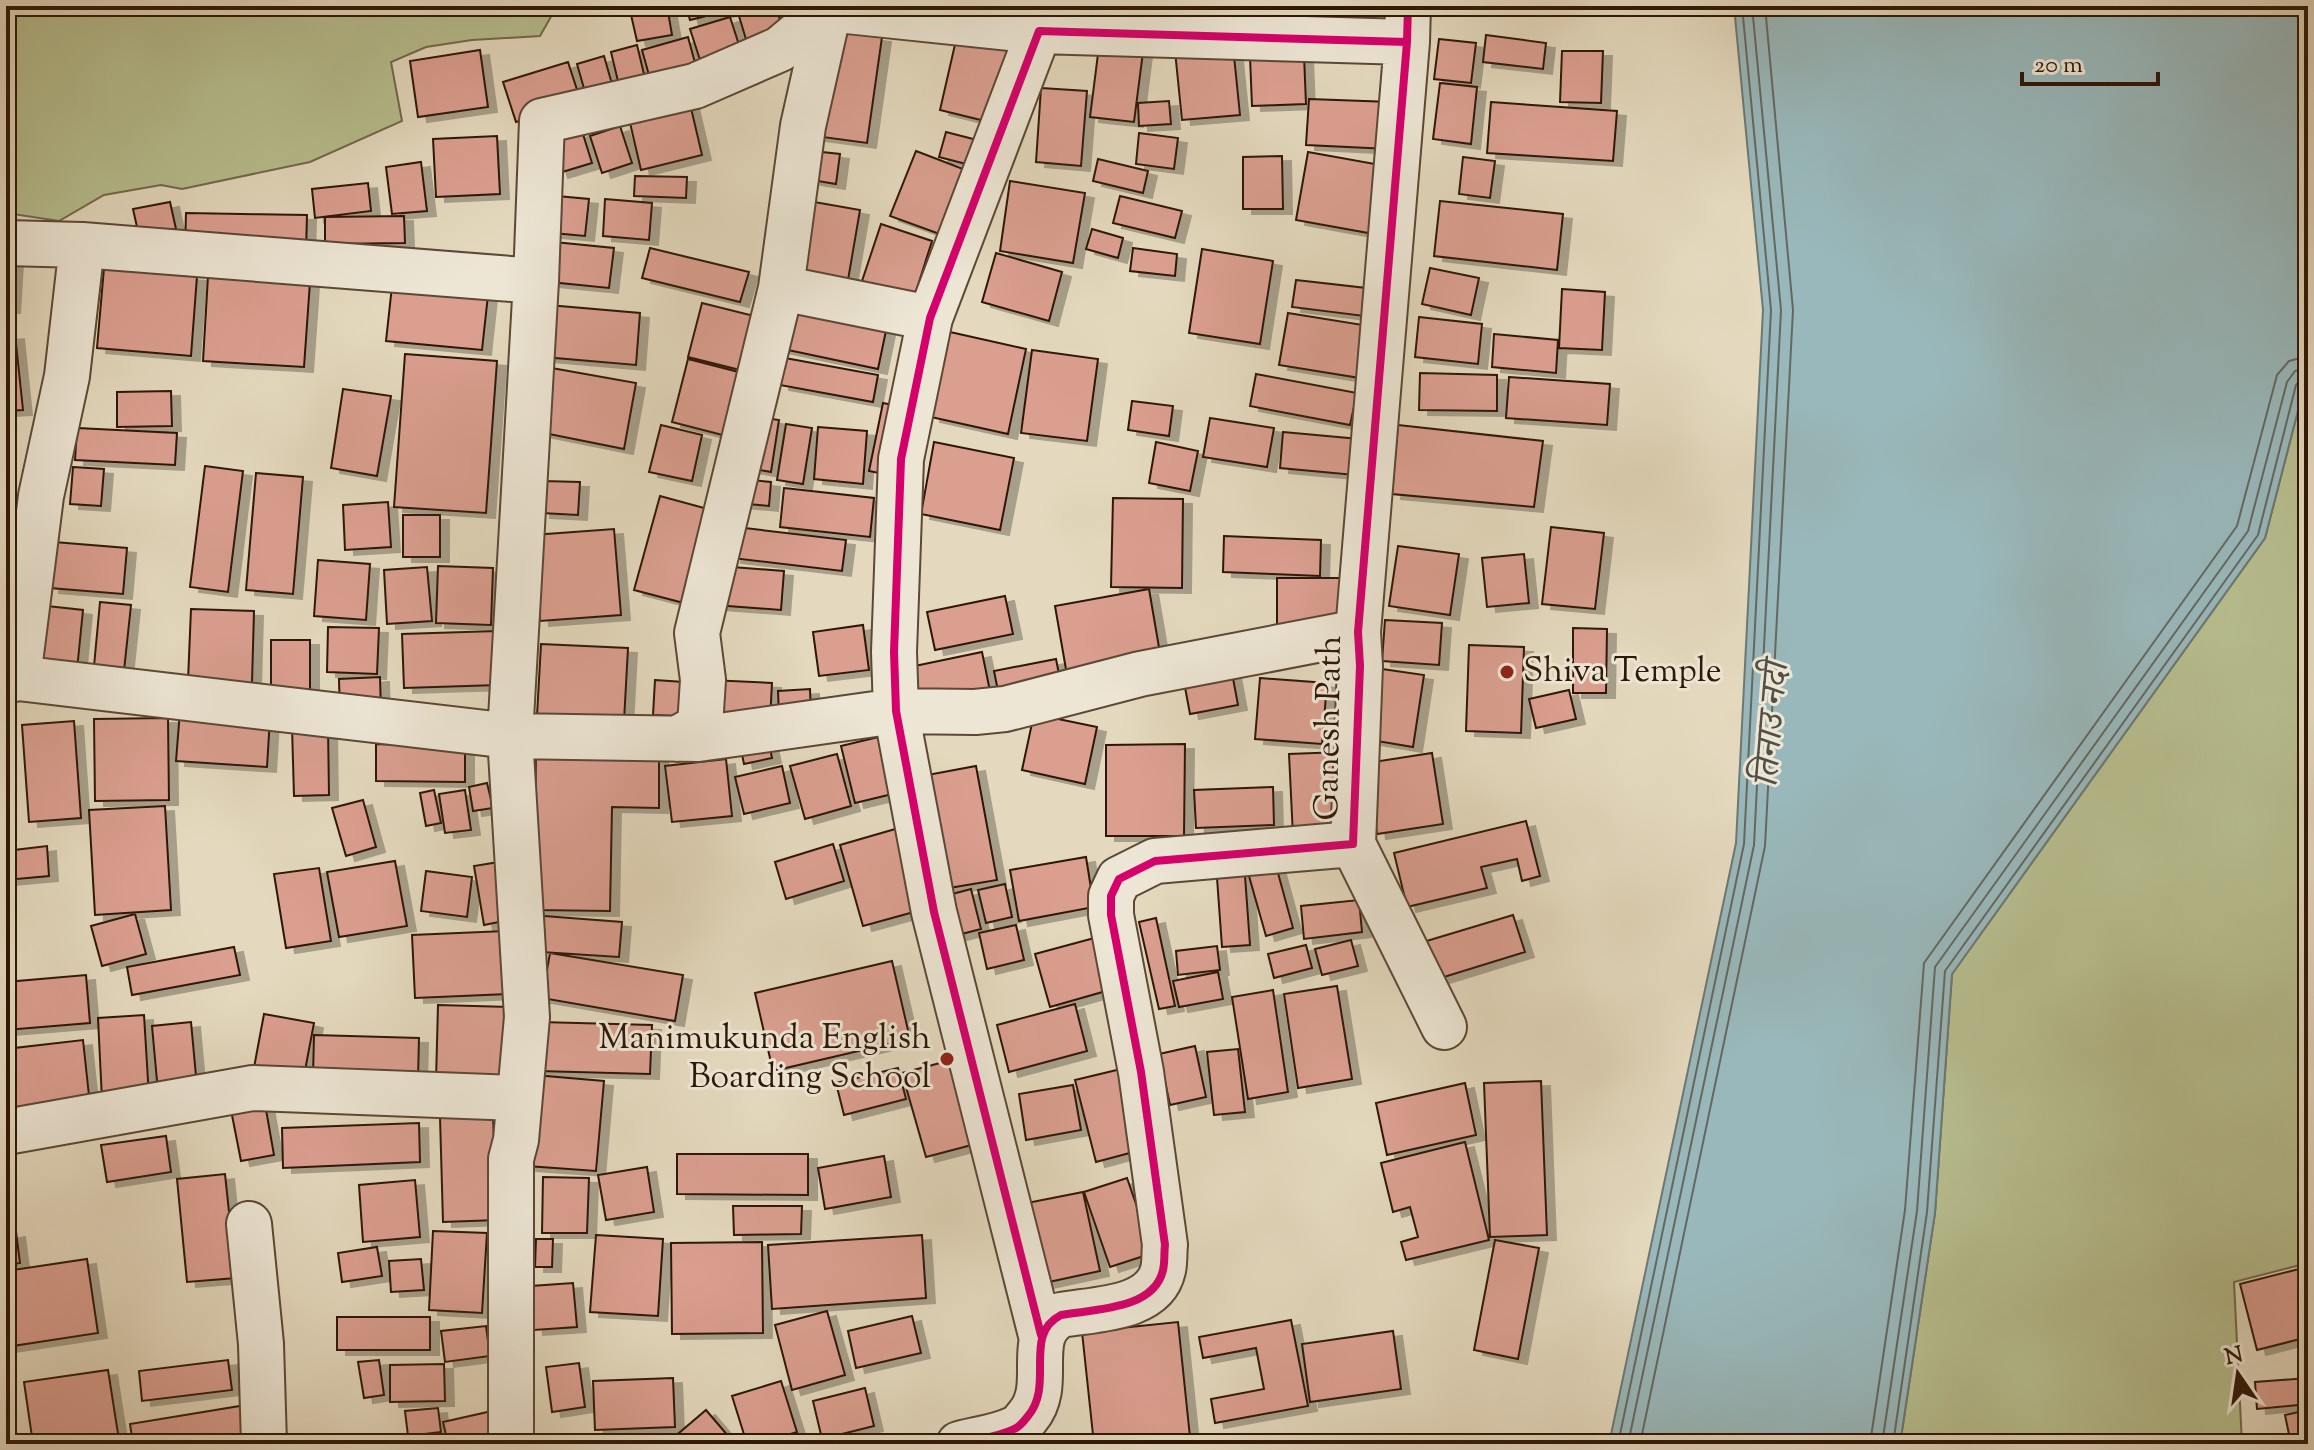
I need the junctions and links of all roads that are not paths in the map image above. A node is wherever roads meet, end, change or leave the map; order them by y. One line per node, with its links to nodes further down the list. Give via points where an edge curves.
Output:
1 (829, 8): 2 (street); 6 (street, via 780,49 695,86 542,121); 7 (street, via 803,126)
2 (1040, 18): 3 (street); 8 (street)
3 (1407, 24): 9 (street, Ganesh Path)
4 (6, 243): 5 (street)
5 (82, 245): 6 (street); 10 (street, via 67,376)
6 (536, 281): 12 (street)
7 (781, 288): 8 (street); 13 (street, via 697,633 703,680 700,726)
8 (930, 318): 11 (street, via 901,459)
9 (1358, 632): 11 (street, via 1140,674 1005,709); 14 (street, Ganesh Path)
10 (12, 680): 12 (street)
11 (896, 711): 13 (street); 19 (street, via 934,912)
12 (510, 736): 13 (street); 16 (street, via 527,1017)
13 (677, 739)
14 (1353, 844): 15 (street); 19 (street, Ganesh Path, via 1155,861 1119,879 1111,896 1111,915 1144,1091 1165,1245 1163,1270 1157,1285 1139,1300 1061,1315)
15 (1444, 1027)
16 (518, 1098): 17 (street, via 253,1088); 21 (street, via 511,1159)
17 (6, 1132)
18 (249, 1224): 20 (street)
19 (1041, 1335): 22 (street, via 1041,1392 1034,1408 1017,1429)
20 (264, 1444)
21 (511, 1444)
22 (959, 1444)

